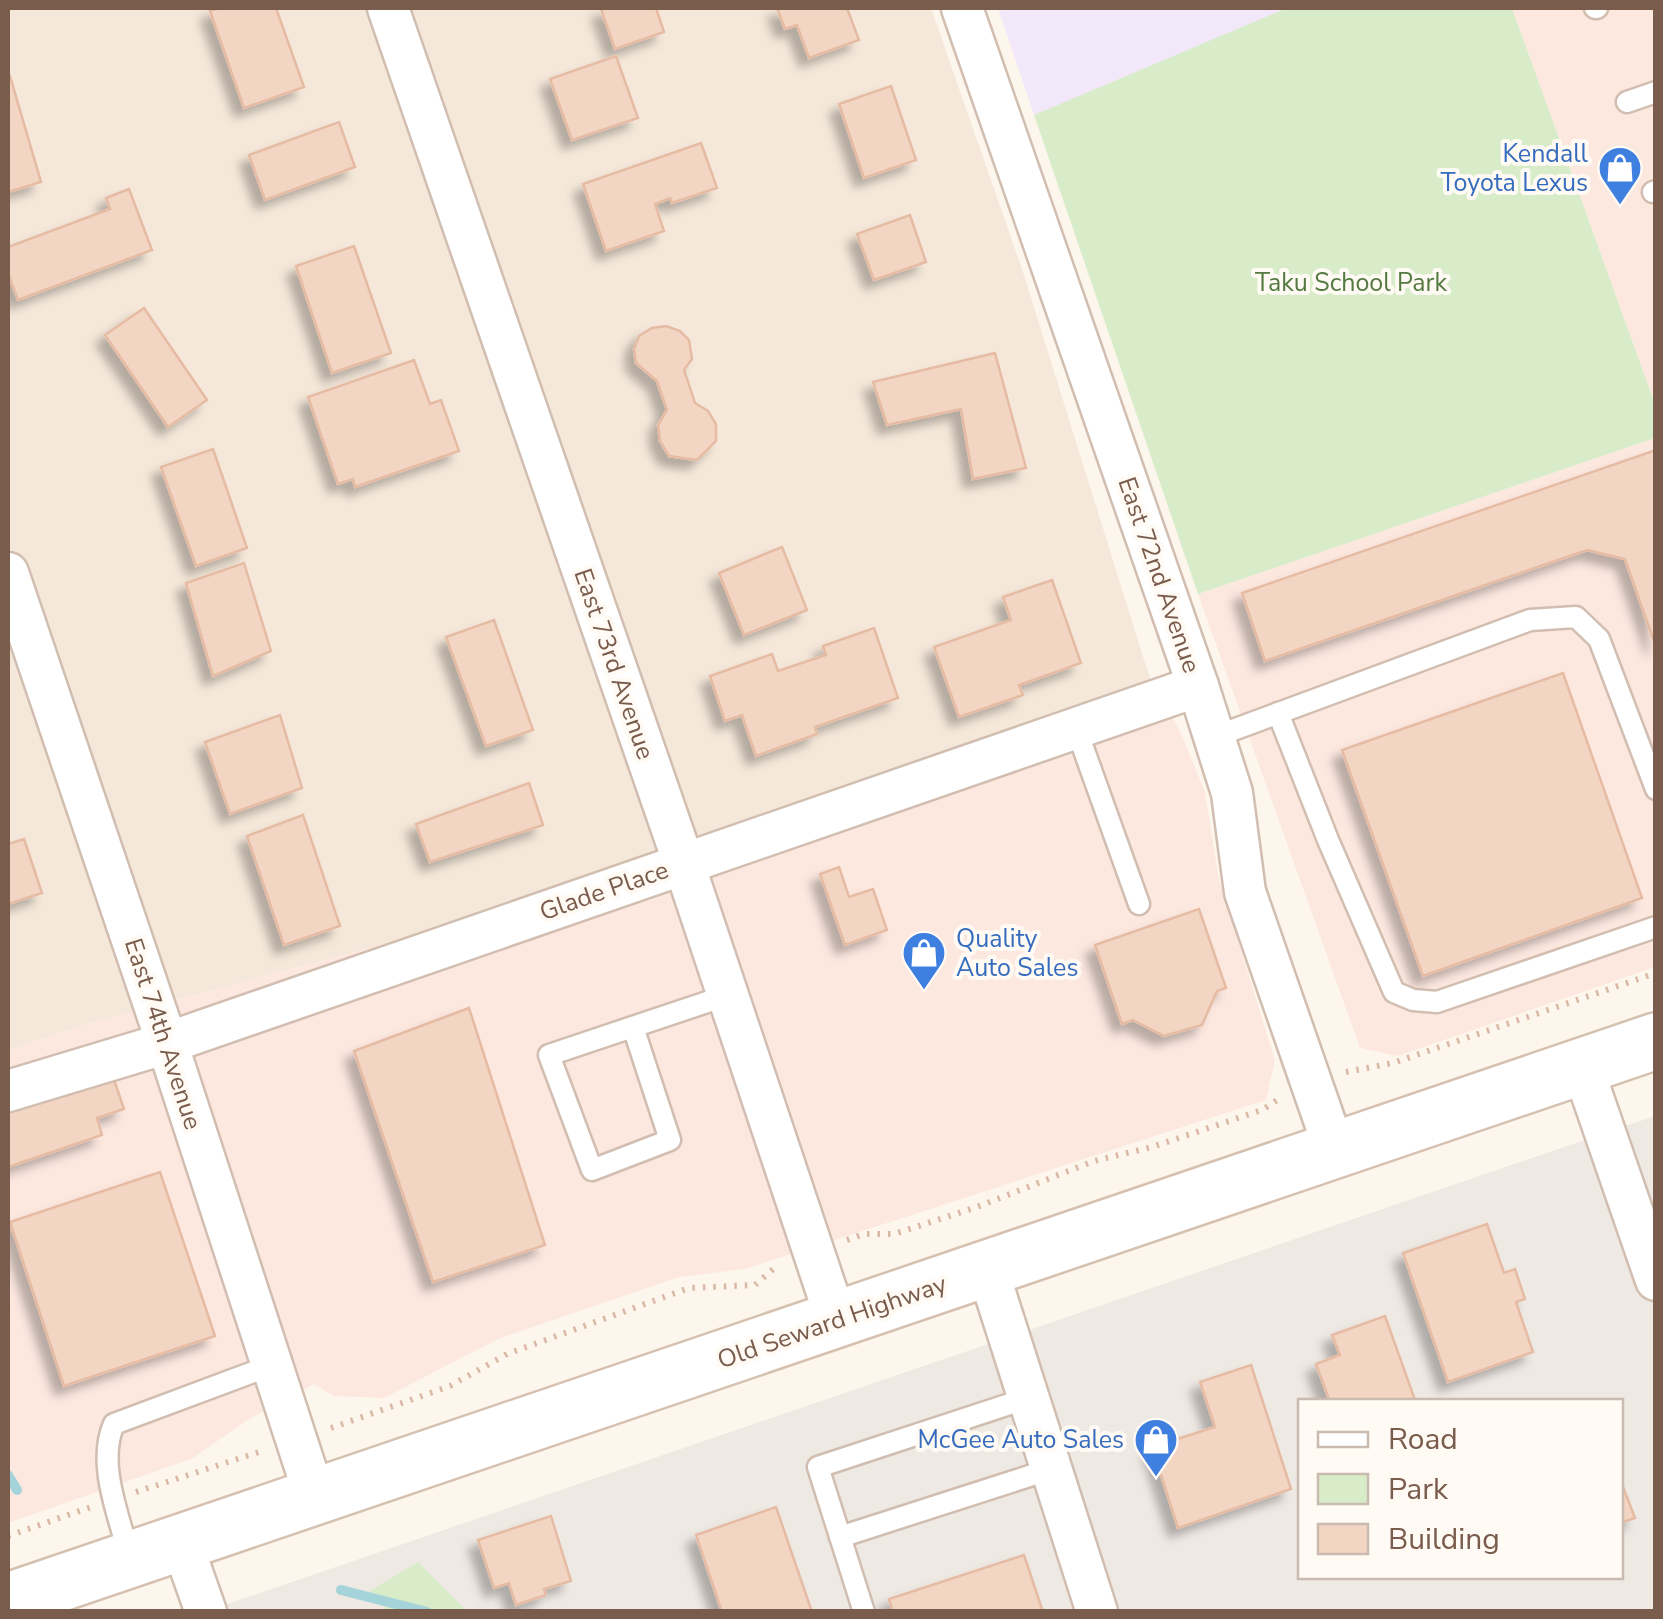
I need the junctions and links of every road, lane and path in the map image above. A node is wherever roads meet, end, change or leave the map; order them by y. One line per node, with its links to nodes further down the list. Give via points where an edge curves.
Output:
1 (388, 8): 11 (street, East 73rd Avenue)
2 (962, 8): 6 (street, East 72nd Avenue)
3 (1656, 92): 4 (lane)
4 (1627, 102)
5 (8, 572): 17 (street, East 74th Avenue)
6 (1198, 686): 8 (street, Glade Place); 9 (street, East 72nd Avenue)
7 (1278, 713): 9 (lane); 10 (lane, via 1530,620 1576,616 1599,639); 13 (lane, via 1394,992 1437,1002)
8 (1076, 728): 11 (street, Glade Place); 12 (lane)
9 (1214, 737): 20 (street, East 72nd Avenue, via 1232,793 1246,892)
10 (1656, 789)
11 (684, 864): 14 (street, East 73rd Avenue); 17 (street, Glade Place)
12 (1139, 904)
13 (1656, 926)
14 (728, 995): 15 (lane); 23 (street, East 73rd Avenue)
15 (633, 1027): 15 (lane, via 549,1056 592,1170 670,1140)
16 (1656, 1041): 18 (main road, Old Seward Highway)
17 (167, 1043): 19 (street, Glade Place); 24 (street, East 74th Avenue)
18 (1582, 1066): 20 (main road, Old Seward Highway); 22 (street)
19 (8, 1091)
20 (1334, 1148): 21 (main road, Old Seward Highway)
21 (986, 1268): 23 (main road, Old Seward Highway); 25 (street)
22 (1656, 1280)
23 (837, 1322): 27 (main road, Old Seward Highway)
24 (272, 1365): 27 (street, East 74th Avenue); 30 (lane, via 114,1424 107,1463)
25 (1028, 1398): 26 (street); 28 (lane, via 818,1466)
26 (1051, 1470): 28 (lane); 34 (street)
27 (315, 1497): 29 (main road, Old Seward Highway)
28 (840, 1537): 33 (lane)
29 (182, 1544): 30 (main road, Old Seward Highway); 32 (street)
30 (130, 1560): 31 (main road, Old Seward Highway)
31 (8, 1601)
32 (206, 1612)
33 (864, 1612)
34 (1097, 1612)

